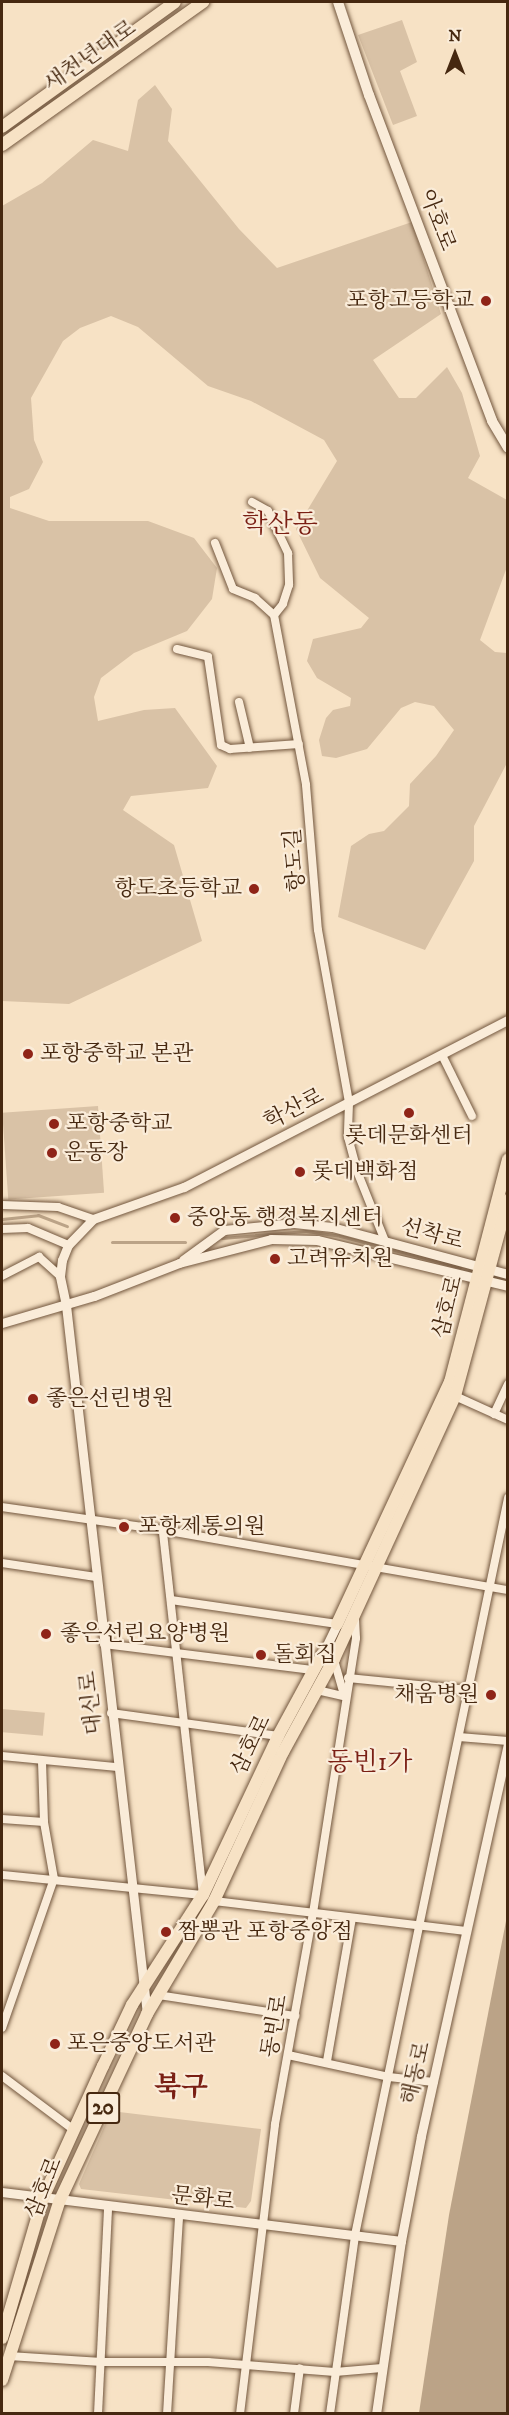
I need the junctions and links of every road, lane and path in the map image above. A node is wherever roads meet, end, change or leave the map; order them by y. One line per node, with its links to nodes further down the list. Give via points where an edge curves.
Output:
1 (175, 2): 4 (main road, 새천년대로)
2 (203, 2): 5 (main road, 새천년대로)
3 (338, 2): 6 (main road, 아호로, via 488,410)
4 (2, 127)
5 (2, 145)
6 (507, 448)
7 (252, 502): 9 (street, via 268,511 288,553 289,585 283,604)
8 (215, 543): 9 (street, via 233,589 255,598)
9 (274, 615): 12 (street, 항도길)
10 (177, 649): 13 (street, via 208,657 221,745)
11 (239, 702): 13 (street)
12 (299, 744): 13 (street); 16 (street, 항도길, via 318,930)
13 (250, 748)
14 (507, 1020): 15 (street, 학산로)
15 (442, 1055): 16 (street, 학산로); 17 (street)
16 (349, 1102): 21 (street, 학산로, via 184,1187); 23 (street, 항도길, via 348,1137)
17 (472, 1116)
18 (507, 1159): 27 (main road, 삼호로)
19 (507, 1200): 27 (main road, 삼호로)
20 (2, 1205): 21 (street, via 58,1207)
21 (93, 1219): 24 (street, 학산로)
22 (2, 1229): 24 (street, via 28,1228)
23 (385, 1241): 25 (street, 선착로, via 332,1227 294,1223 254,1226 224,1230); 27 (street, 선착로)
24 (68, 1245): 29 (street, 대신로)
25 (179, 1263): 27 (street, 선착로, via 255,1241 316,1240); 31 (street, 선착로)
26 (507, 1274): 27 (street, 선착로)
27 (482, 1275): 30 (street, 선착로); 34 (main road, 삼호로); 42 (main road, 삼호로, via 450,1382)
28 (2, 1276): 29 (street, via 39,1257)
29 (60, 1276): 31 (street, 대신로)
30 (507, 1286)
31 (66, 1305): 32 (street, 선착로); 39 (street, 대신로)
32 (2, 1323)
33 (507, 1384): 35 (street)
34 (455, 1396): 35 (street); 42 (main road, 삼호로)
35 (494, 1414): 36 (street)
36 (507, 1420)
37 (507, 1498): 44 (street)
38 (2, 1507): 39 (street)
39 (90, 1518): 40 (street); 43 (street, 대신로)
40 (163, 1530): 42 (street); 46 (street)
41 (2, 1563): 43 (street)
42 (371, 1564): 44 (street); 47 (main road, 삼호로); 48 (main road, 삼호로)
43 (96, 1577): 49 (street, 대신로)
44 (489, 1587): 45 (street); 55 (street)
45 (507, 1590)
46 (171, 1600): 48 (street); 50 (street)
47 (355, 1612): 51 (main road, 삼호로); 53 (street, via 356,1638)
48 (337, 1624): 51 (street, 삼호로)
49 (104, 1644): 50 (street); 57 (street, 대신로)
50 (177, 1654): 52 (street); 58 (street)
51 (328, 1656): 52 (main road, 삼호로); 54 (main road, 삼호로); 56 (street, 동빈로)
52 (314, 1670): 59 (main road, 삼호로)
53 (348, 1678): 55 (street); 56 (street)
54 (317, 1690): 56 (street); 70 (main road, 삼호로)
55 (468, 1690): 60 (street)
56 (345, 1696): 71 (street, 동빈로)
57 (111, 1713): 58 (street); 64 (street, 대신로)
58 (184, 1722): 59 (street); 70 (street)
59 (278, 1736): 70 (main road, 삼호로)
60 (459, 1737): 61 (street); 73 (street)
61 (507, 1742): 74 (street, 해동로)
62 (2, 1756): 63 (street)
63 (42, 1762): 64 (street); 66 (street)
64 (117, 1767): 69 (street, 대신로)
65 (2, 1819): 66 (street)
66 (44, 1822): 68 (street)
67 (2, 1875): 68 (street)
68 (54, 1879): 69 (street); 79 (street)
69 (131, 1890): 70 (street); 75 (street, 대신로)
70 (208, 1898): 71 (street); 75 (main road, 삼호로); 76 (main road, 삼호로)
71 (313, 1913): 72 (street); 78 (street, 동빈로)
72 (352, 1918): 73 (street); 81 (street)
73 (420, 1926): 74 (street); 83 (street)
74 (466, 1931): 84 (street, 해동로)
75 (142, 1989): 77 (street, 대신로); 85 (main road, 삼호로)
76 (158, 1995): 77 (main road, 삼호로); 78 (street)
77 (147, 2014): 88 (main road, 삼호로 / 20)
78 (295, 2016): 80 (street, 동빈로)
79 (2, 2028)
80 (288, 2055): 81 (street); 91 (street, 동빈로, via 275,2124)
81 (327, 2061): 83 (street)
82 (2, 2076): 85 (street)
83 (389, 2077): 84 (street); 92 (street)
84 (434, 2082): 93 (street, 해동로)
85 (74, 2130): 87 (main road, 삼호로)
86 (2, 2192): 87 (street, 문화로)
87 (43, 2198): 88 (street, 문화로); 94 (main road, 삼호로)
88 (59, 2202): 89 (street, 문화로); 95 (main road, 삼호로 / 20)
89 (108, 2207): 90 (street, 문화로); 96 (street)
90 (179, 2215): 91 (street, 문화로); 97 (street)
91 (265, 2226): 92 (street, 문화로); 98 (street, 동빈로)
92 (355, 2235): 93 (street, 문화로); 101 (street)
93 (401, 2241): 100 (street, 해동로)
94 (2, 2338)
95 (9, 2356): 96 (street); 102 (main road, 삼호로 / 20)
96 (102, 2362): 97 (street); 103 (street)
97 (170, 2362): 98 (street); 104 (street)
98 (247, 2367): 99 (street); 105 (street, 동빈로)
99 (300, 2368): 101 (street); 106 (street)
100 (382, 2368): 101 (street); 108 (street, 해동로)
101 (335, 2372): 107 (street)
102 (2, 2380)
103 (98, 2414)
104 (167, 2414)
105 (240, 2414)
106 (294, 2414)
107 (330, 2414)
108 (376, 2414)

